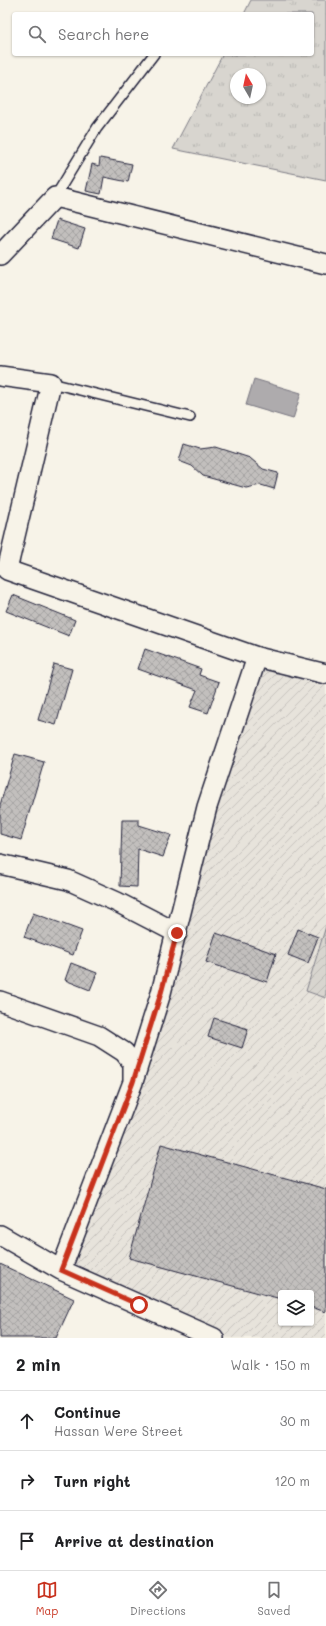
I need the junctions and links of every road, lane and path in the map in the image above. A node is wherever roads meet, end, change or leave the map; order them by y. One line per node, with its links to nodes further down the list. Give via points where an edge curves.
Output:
1 (152, 56): 2 (lane, via 97,128)
2 (54, 197): 3 (street); 4 (street)
3 (0, 255)
4 (326, 264)
5 (0, 376): 6 (street)
6 (51, 383): 7 (lane); 8 (street, via 7,570)
7 (190, 417)
8 (257, 657): 9 (street); 11 (street, via 207,807)
9 (326, 674)
10 (0, 864): 11 (street, via 68,880)
11 (177, 933): 13 (street)
12 (0, 1000): 13 (street, via 99,1036 124,1052 133,1063)
13 (133, 1082): 15 (street)
14 (0, 1235): 15 (street)
15 (61, 1270): 16 (street)
16 (214, 1338)

